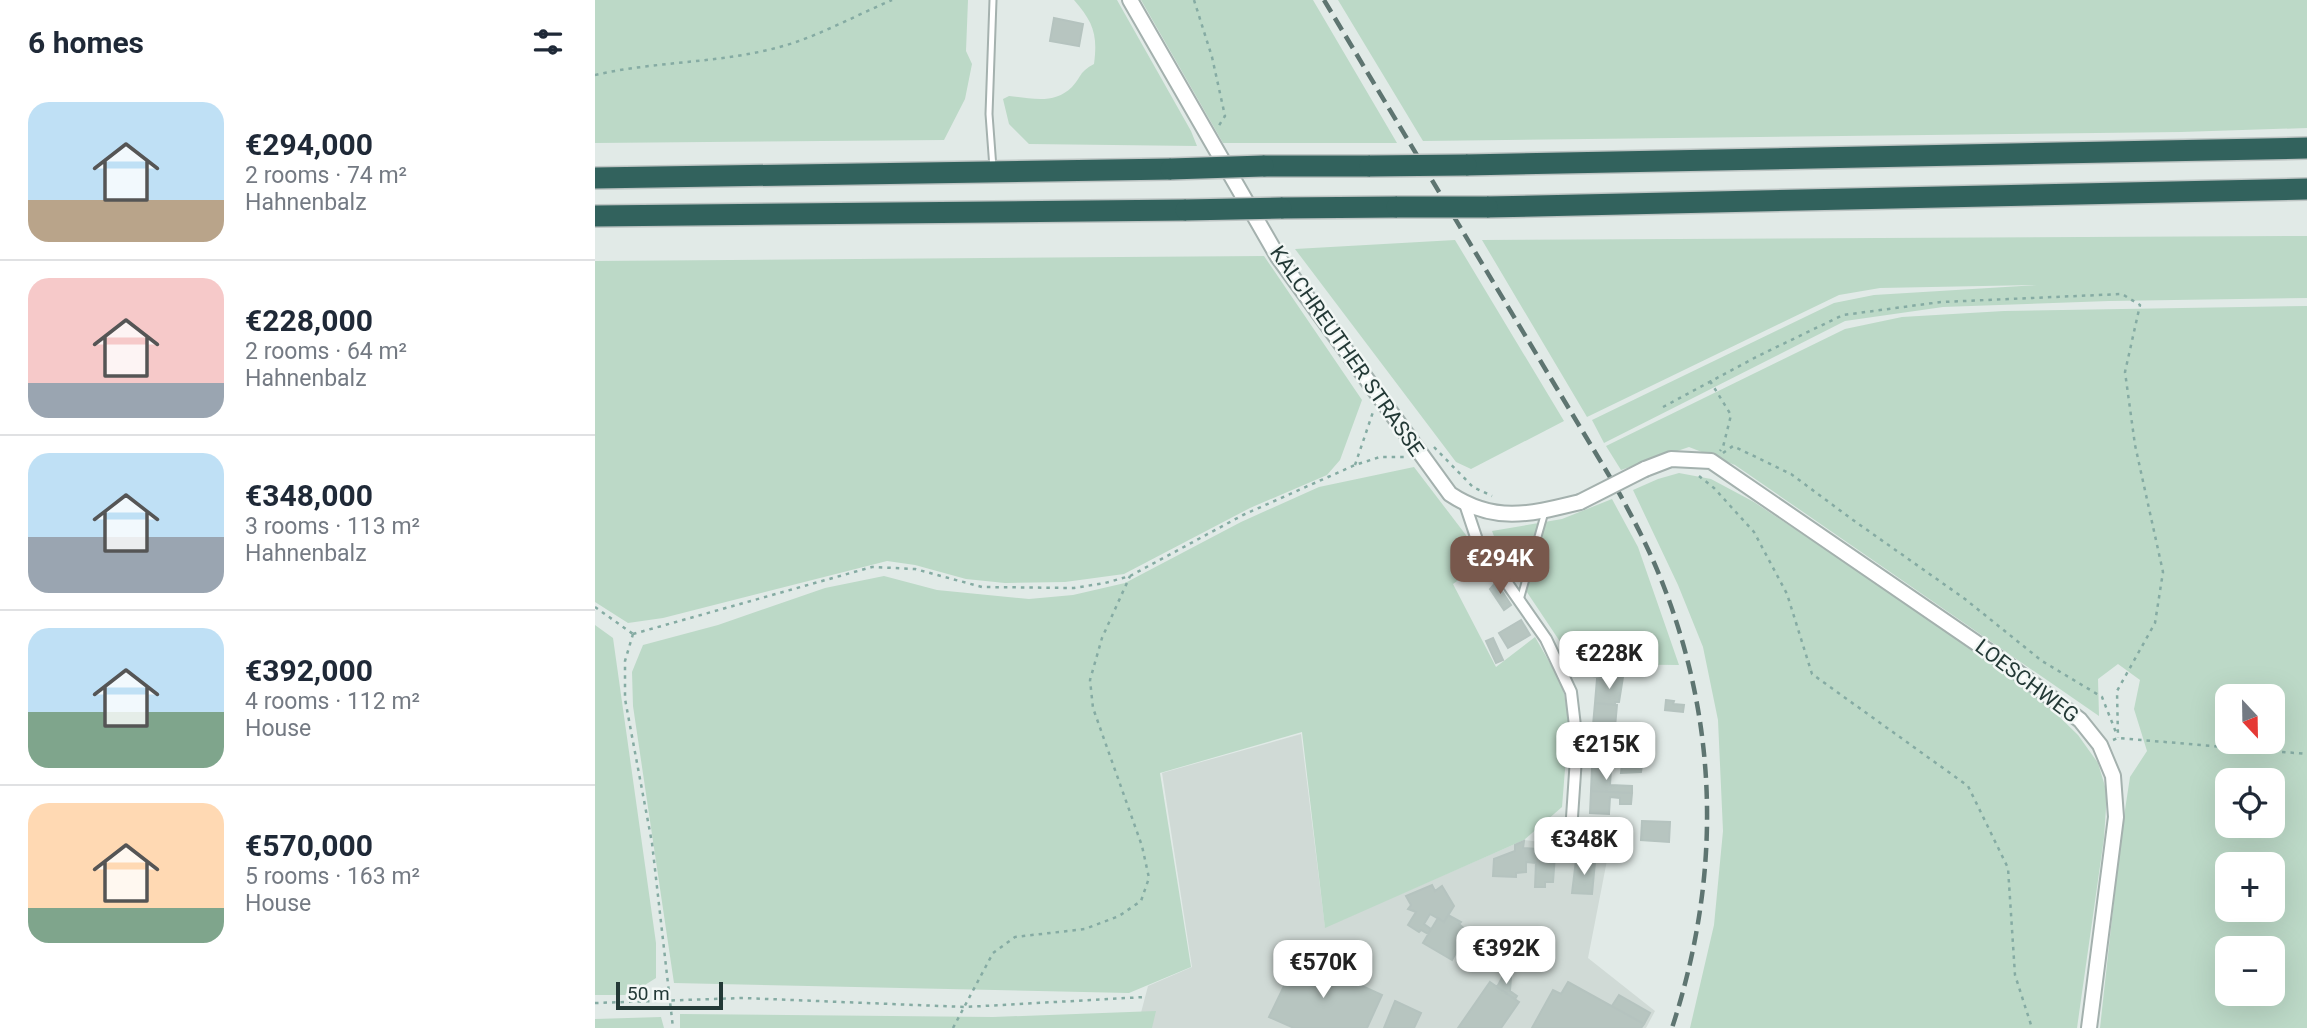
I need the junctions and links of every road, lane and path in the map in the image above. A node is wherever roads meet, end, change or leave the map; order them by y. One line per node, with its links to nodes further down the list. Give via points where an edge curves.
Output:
1 (892, 0): 5 (path, via 792,43 708,61)
2 (993, 0): 8 (lane, via 989,114)
3 (1129, 0): 13 (street, KALCHREUTHER STRASSE, via 1278,257)
4 (1193, 0): 6 (path)
5 (595, 75)
6 (1225, 116)
7 (2307, 148): 8 (highway, bridge)
8 (993, 171): 9 (highway)
9 (595, 178)
10 (2307, 190): 11 (highway, bridge, via 1487,207)
11 (595, 216)
12 (1710, 382): 14 (path); 17 (path, via 1731,415 1723,447); 27 (path, via 1843,316 1941,302 2122,295 2140,305 2125,372 2135,445 2163,572 2155,623 2117,691)
13 (1378, 397): 16 (street, KALCHREUTHER STRASSE); 18 (path)
14 (1663, 407)
15 (1429, 440): 20 (path, via 1473,487)
16 (1422, 457): 18 (path, via 1380,457); 21 (street, KALCHREUTHER STRASSE, via 1450,494)
17 (1711, 461): 22 (street, KALCHREUTHER STRASSE, bridge, via 1671,460 1580,502); 27 (path, via 1733,446 1791,474 1965,599 2042,661 2102,697); 37 (street, LOESCHWEG, via 2007,664 2080,720 2100,745 2113,776 2116,817)
18 (1355, 465): 23 (path, via 1243,515)
19 (1696, 474): 36 (path, via 1754,532 1787,594 1812,674 1968,786 2008,868 2015,975)
20 (1496, 498)
21 (1465, 504): 22 (street, KALCHREUTHER STRASSE, via 1494,514); 24 (street, via 1477,540)
22 (1545, 511): 24 (lane)
23 (1131, 576): 26 (path, via 1074,588 982,587 915,569 872,567); 33 (path, via 1102,638 1090,680 1093,708 1142,846 1149,878 1141,901 1119,916 1084,929 1014,937 993,953)
24 (1520, 600): 29 (street, via 1546,639 1571,692 1577,743)
25 (595, 607): 26 (path)
26 (633, 634): 31 (path, via 625,661 625,699 652,843)
27 (2118, 738): 28 (path)
28 (2307, 754)
29 (1570, 847)
30 (1145, 997): 33 (path)
31 (669, 1002): 32 (path); 33 (path, via 743,998); 34 (path)
32 (595, 1003)
33 (965, 1007): 35 (path)
34 (673, 1028)
35 (953, 1028)
36 (2032, 1028)
37 (2089, 1028)

